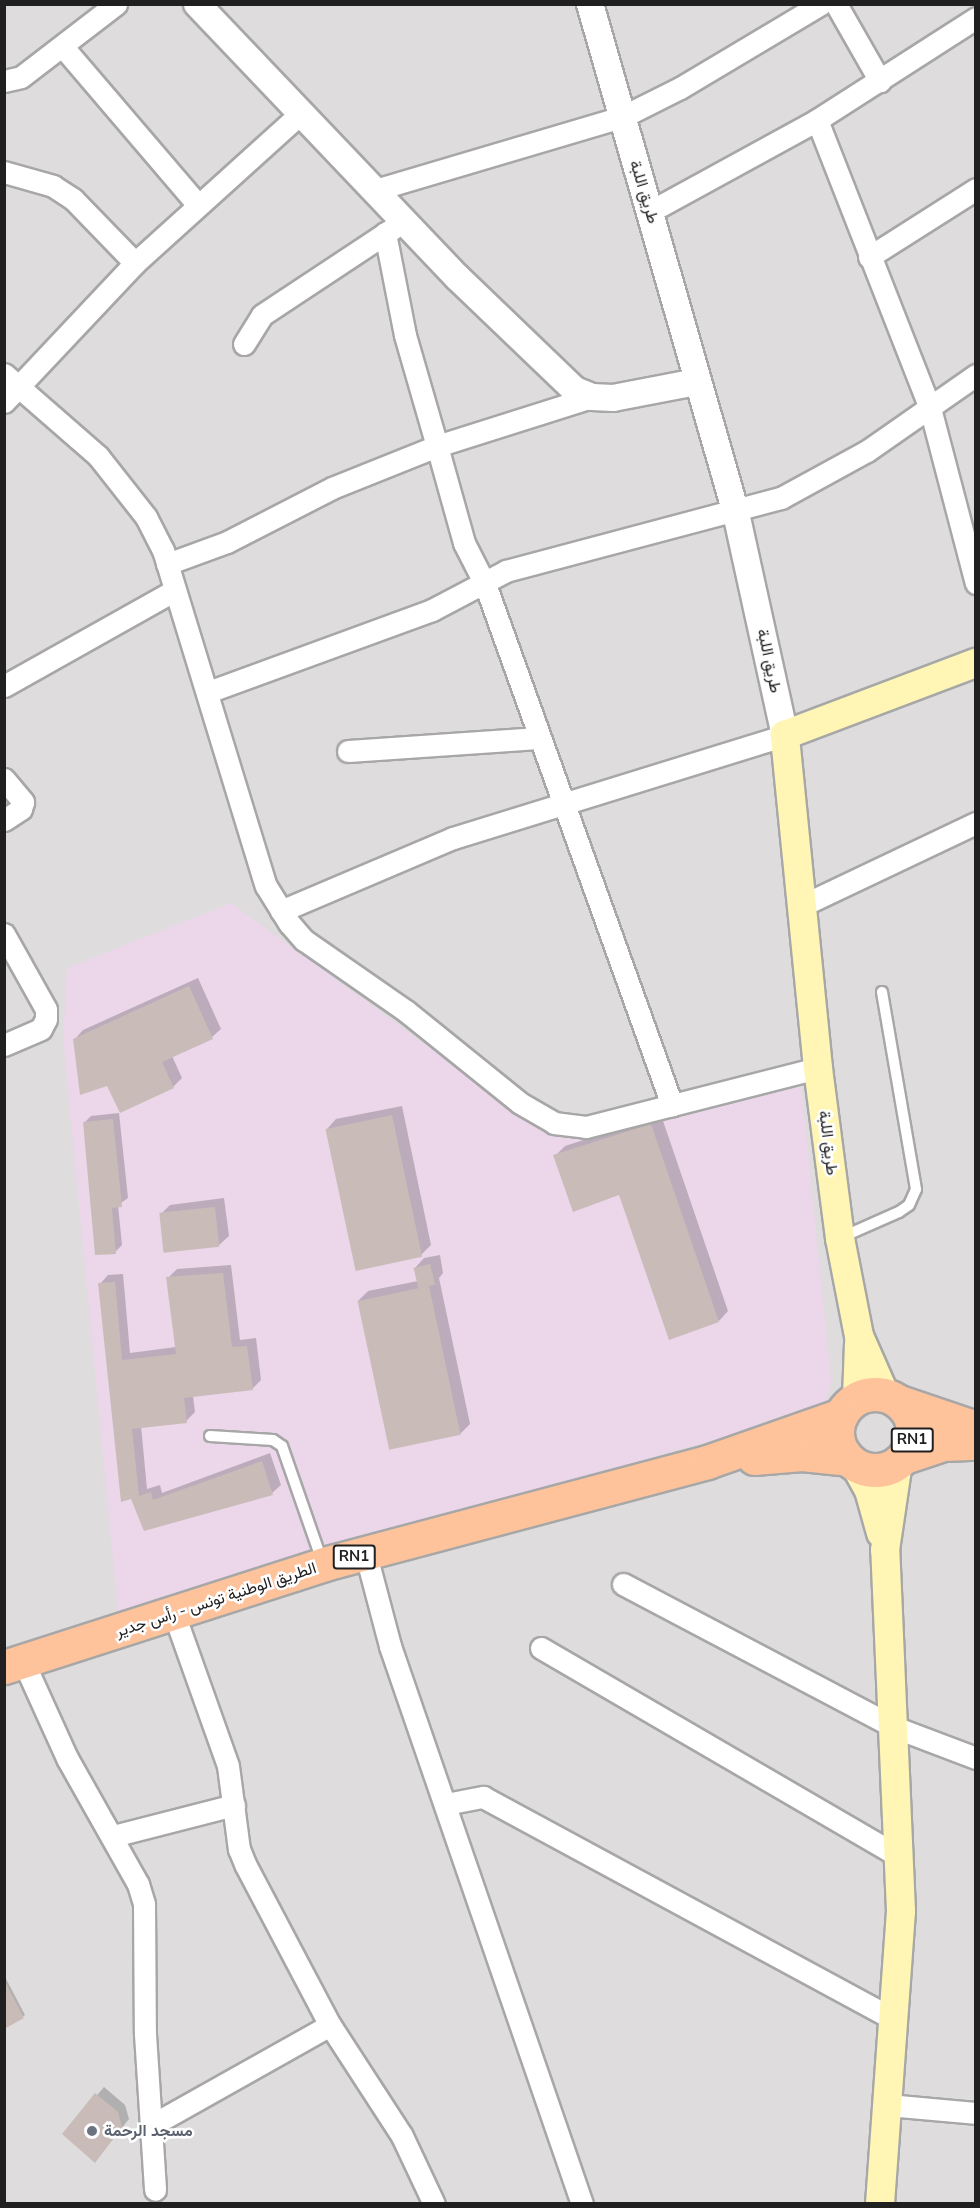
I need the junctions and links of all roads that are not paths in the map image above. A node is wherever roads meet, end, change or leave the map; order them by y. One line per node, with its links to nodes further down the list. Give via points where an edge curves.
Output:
1 (116, 4): 7 (street)
2 (197, 4): 10 (street)
3 (590, 4): 11 (street, طريق اللبة)
4 (821, 4): 11 (street, via 680,88)
5 (836, 4): 9 (street)
6 (975, 18): 9 (street)
7 (63, 47): 8 (street, via 21,77); 16 (street)
8 (4, 81)
9 (880, 81): 12 (street)
10 (299, 115): 15 (street); 16 (street)
11 (622, 117): 15 (street); 17 (street, طريق اللبة)
12 (817, 120): 17 (street); 19 (street)
13 (4, 172): 20 (street, via 53,186 73,200)
14 (975, 189): 19 (street)
15 (375, 190): 18 (street)
16 (197, 204): 20 (street)
17 (651, 211): 24 (street, طريق اللبة)
18 (394, 227): 21 (street, via 262,315); 25 (street, via 575,390); 28 (street, via 405,335)
19 (869, 257): 27 (street)
20 (135, 263): 23 (street)
21 (244, 344)
22 (975, 375): 27 (street)
23 (11, 380): 26 (street); 30 (street, via 124,484 146,517)
24 (696, 382): 25 (street, via 621,396); 29 (street, طريق اللبة)
25 (592, 397): 28 (street)
26 (4, 402)
27 (930, 408): 29 (street, via 823,477 782,498); 31 (street)
28 (437, 446): 30 (street, via 332,488 227,542); 32 (street, via 464,543)
29 (736, 513): 32 (street, via 555,557 506,571); 37 (street, طريق اللبة)
30 (167, 564): 33 (street)
31 (975, 583)
32 (485, 584): 36 (street, via 377,632); 38 (street)
33 (175, 590): 35 (street); 36 (street)
34 (975, 663): 37 (main road)
35 (4, 686)
36 (208, 692): 45 (street, via 266,886)
37 (785, 735): 41 (street); 44 (main road, طريق اللبة)
38 (539, 738): 39 (street); 41 (street)
39 (348, 751)
40 (4, 779): 42 (street, via 23,802 21,809)
41 (563, 804): 45 (street, via 453,838); 50 (street)
42 (4, 820)
43 (975, 823): 44 (street)
44 (801, 906): 49 (main road, طريق اللبة)
45 (281, 911): 50 (street, via 304,940 406,1011 520,1103 554,1123 586,1127)
46 (4, 934): 48 (street, via 46,1009 41,1029)
47 (882, 992): 51 (lane, via 916,1189 909,1205 899,1212)
48 (4, 1045)
49 (818, 1068): 50 (street); 51 (main road, طريق اللبة)
50 (672, 1105)
51 (840, 1238): 52 (main road, طريق اللبة)
52 (870, 1403): 53 (main road, RN1); 56 (main road, RN1, via 912,1422 911,1446); 57 (main road, الطريق الوطنية تونس - رأس جدير / RN1); 58 (main road, via 838,1443)
53 (975, 1428)
54 (210, 1436): 61 (lane, via 273,1440 282,1446)
55 (975, 1443): 56 (main road, RN1, via 943,1444)
56 (901, 1459): 58 (main road, RN1, via 877,1470); 59 (main road)
57 (707, 1462): 58 (main road, الطريق الوطنية تونس - رأس جدير / RN1, via 802,1454); 60 (main road, الطريق الوطنية تونس - رأس جدير / RN1)
58 (852, 1462): 59 (main road, via 869,1490)
59 (885, 1550): 66 (main road)
60 (366, 1554): 61 (main road, الطريق الوطنية تونس - رأس جدير / RN1); 68 (street, via 390,1646)
61 (324, 1564): 63 (main road, الطريق الوطنية تونس - رأس جدير / RN1)
62 (623, 1584): 66 (street)
63 (174, 1614): 65 (main road, الطريق الوطنية تونس - رأس جدير / RN1); 69 (street, via 228,1766)
64 (541, 1648): 71 (street)
65 (14, 1664): 70 (street)
66 (894, 1727): 67 (street); 71 (main road)
67 (975, 1758)
68 (446, 1804): 72 (street, via 483,1797); 79 (street)
69 (234, 1805): 70 (street); 73 (street, via 239,1849 246,1866)
70 (113, 1836): 76 (street, via 144,1904 145,2034)
71 (900, 1857): 72 (main road)
72 (893, 2019): 74 (main road)
73 (330, 2025): 76 (street); 78 (street, via 402,2136)
74 (887, 2105): 75 (street); 80 (main road)
75 (975, 2113)
76 (152, 2125): 77 (street)
77 (155, 2190)
78 (434, 2204)
79 (582, 2204)
80 (880, 2204)

